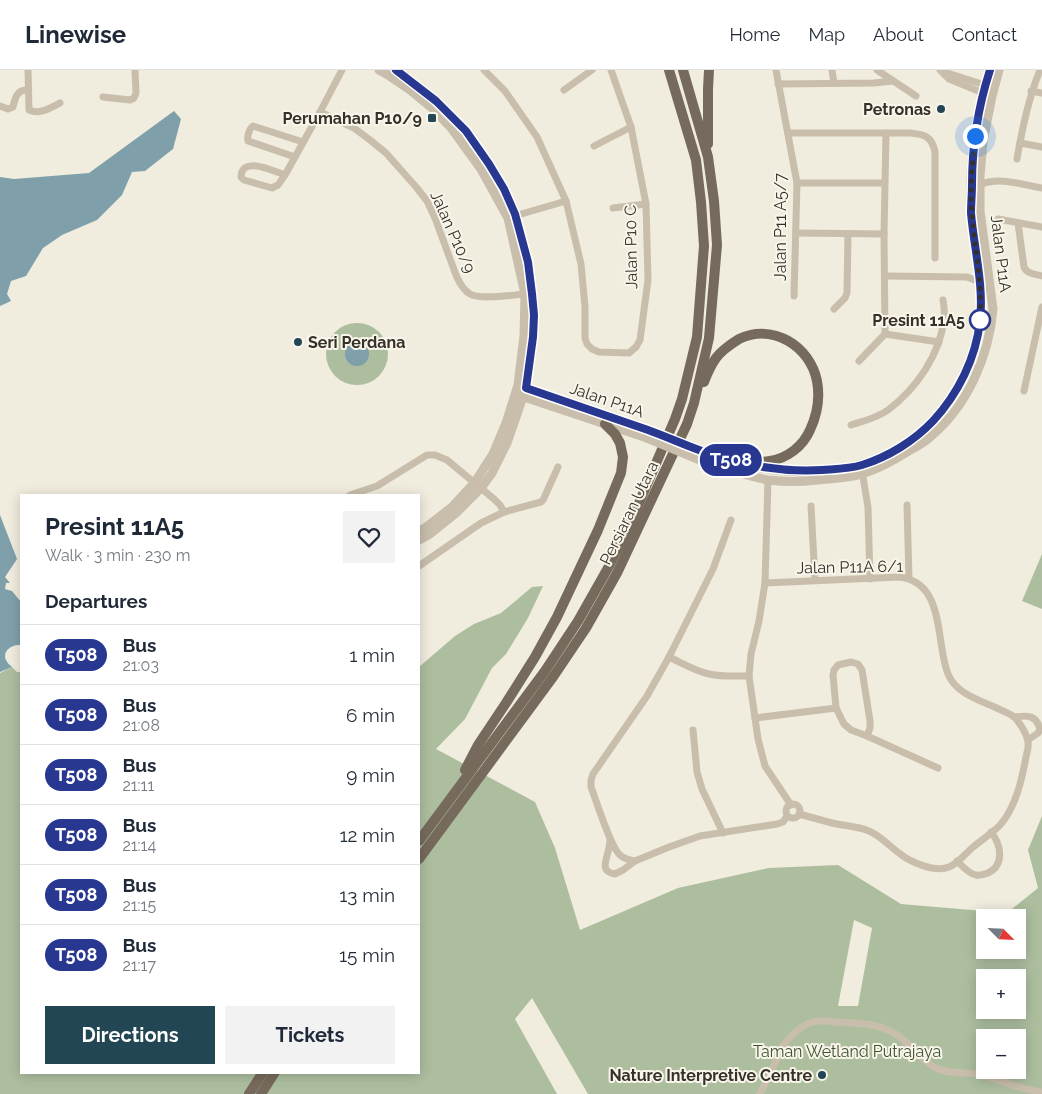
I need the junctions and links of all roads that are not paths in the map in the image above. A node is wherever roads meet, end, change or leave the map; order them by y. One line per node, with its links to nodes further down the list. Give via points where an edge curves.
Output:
1 (28, 70): 22 (street)
2 (135, 70): 28 (street, via 134,98)
3 (342, 70): 31 (street)
4 (379, 70): 52 (street, via 410,90 452,129)
5 (396, 70): 52 (street, via 436,101 466,131 504,189)
6 (484, 70): 49 (street, Jalan P10 C, via 505,91 537,137)
7 (592, 70): 23 (street)
8 (611, 70): 32 (street, Jalan P10 C)
9 (669, 70): 106 (main road, Persiaran Utara, via 696,160 704,246 697,337 682,399 630,524 593,596 545,671)
10 (683, 70): 40 (main road, Persiaran Utara)
11 (709, 70): 40 (main road)
12 (776, 70): 21 (street, Jalan P11 A5/7)
13 (832, 70): 20 (street)
14 (877, 70): 19 (street)
15 (940, 70): 24 (street, via 949,78)
16 (990, 70): 24 (street, Jalan P11A)
17 (999, 70): 24 (street, Jalan P11A)
18 (1040, 70): 25 (street)
19 (893, 81): 20 (street); 27 (street)
20 (834, 83): 21 (street)
21 (778, 84): 33 (street, Jalan P11 A5/7)
22 (28, 90): 29 (street, via 29,108 34,112); 30 (street, via 19,92 12,107)
23 (564, 90)
24 (988, 91): 42 (street, Jalan P11A); 60 (street, Jalan P11A, via 975,136 972,171 971,212)
25 (1031, 91): 26 (street); 36 (street)
26 (1042, 93)
27 (916, 96)
28 (103, 97)
29 (60, 103)
30 (0, 106)
31 (320, 112): 35 (street); 65 (street, Jalan P10/9, via 354,128 386,153 427,200 456,275 467,293 479,297)
32 (631, 127): 37 (street); 50 (street, Jalan P10 C)
33 (788, 133): 34 (street); 45 (street, Jalan P11 A5/7)
34 (886, 133): 46 (street); 59 (street, via 918,134 933,144)
35 (303, 142): 39 (street); 39 (street, via 253,126 250,128 247,138 251,143)
36 (1020, 143): 38 (street); 41 (street)
37 (594, 146)
38 (1042, 147)
39 (295, 157): 43 (street)
40 (708, 157): 75 (main road, Persiaran Utara, via 717,245 709,338)
41 (1017, 160)
42 (981, 168): 44 (street); 47 (street, Jalan P11A)
43 (285, 175): 43 (street, via 272,188 241,177 244,168 255,165)
44 (995, 180): 47 (street); 48 (street)
45 (797, 183): 46 (street); 56 (street, Jalan P11 A5/7)
46 (884, 184): 58 (street)
47 (980, 185): 82 (street, Jalan P11A, via 980,211 993,309 989,338 971,386 957,408 928,439 895,460)
48 (1042, 188)
49 (566, 201): 50 (street, Jalan P10 C, via 581,264 585,338 592,349 599,352 629,353 640,340 648,280); 52 (street)
50 (646, 204): 51 (street)
51 (613, 208)
52 (512, 217): 65 (street); 73 (street, via 528,262 534,315 533,337)
53 (998, 219): 54 (street)
54 (1018, 223): 55 (street); 63 (street, via 1024,267 1030,273)
55 (1042, 227)
56 (796, 234): 57 (street); 66 (street, Jalan P11 A5/7)
57 (848, 234): 58 (street); 69 (street, via 847,293)
58 (884, 234): 61 (street)
59 (935, 258)
60 (979, 271): 62 (street); 64 (street, Jalan P11A)
61 (885, 276): 62 (street); 70 (street)
62 (967, 276): 64 (street)
63 (1042, 276)
64 (980, 282): 82 (street, Jalan P11A, via 980,322 971,360 949,402 922,432)
65 (525, 294): 73 (street)
66 (794, 296)
67 (943, 300): 71 (street, via 944,317)
68 (1042, 306): 74 (street)
69 (834, 309)
70 (885, 334): 71 (street); 72 (street)
71 (939, 342): 77 (street, via 924,372 907,393 887,411)
72 (858, 362)
73 (521, 391): 76 (street, Jalan P11A); 78 (street, Jalan P11A); 84 (street)
74 (1024, 391)
75 (694, 403): 80 (main road, via 716,357 745,337 766,334 782,338 798,347 810,362 817,380 818,400 813,424 802,443 784,457 770,461); 114 (main road, Persiaran Utara, via 639,529 586,628)
76 (605, 424): 78 (street, Jalan P11A); 106 (main road, via 620,443 623,457 621,473 598,530 557,617 478,745)
77 (851, 425)
78 (648, 435): 79 (street, Jalan P11A, bridge)
79 (697, 454): 80 (street, Jalan P11A); 83 (street, Jalan P11A, via 717,466)
80 (721, 458): 82 (street, Jalan P11A, via 788,471)
81 (558, 467): 88 (street, via 544,500)
82 (862, 469): 83 (street, Jalan P11A, via 836,479); 94 (street, via 868,506)
83 (768, 480): 96 (street)
84 (478, 485): 85 (street, via 447,460 427,455 377,486); 88 (street); 90 (street); 91 (street, via 456,513)
85 (353, 494)
86 (907, 505): 93 (street)
87 (812, 506): 95 (street)
88 (504, 512): 92 (street, via 480,524)
89 (731, 520): 97 (street, via 713,569)
90 (420, 530)
91 (420, 539)
92 (420, 565)
93 (908, 578): 94 (street, Jalan P11A 6/1); 100 (street, Jalan P11A 6/1, via 928,594 952,682 969,695)
94 (870, 579): 95 (street, Jalan P11A 6/1)
95 (815, 580): 96 (street, Jalan P11A 6/1)
96 (765, 583): 98 (street)
97 (670, 657): 98 (street, via 709,674); 112 (street, via 591,780)
98 (749, 676): 101 (street)
99 (836, 708): 101 (street); 103 (street, via 844,724); 103 (street, via 834,670 838,665 858,664 862,670 870,721)
100 (1015, 717): 104 (street); 104 (street, Jalan P11A 6/1, via 1033,717 1037,721 1040,730)
101 (755, 718): 107 (street, via 765,766)
102 (692, 730): 111 (street, via 702,789)
103 (867, 736): 105 (street)
104 (1028, 740): 110 (street, via 1025,765 1012,807 1001,824)
105 (938, 768)
106 (454, 794): 113 (main road, Persiaran Utara)
107 (791, 805): 108 (street, via 796,805); 109 (street, via 787,807)
108 (799, 814): 109 (street, via 792,818); 115 (street, via 869,831 900,854 932,869 948,867)
109 (788, 816): 111 (street, via 777,824)
110 (991, 832): 115 (street); 115 (street, via 1000,848 994,870 976,875)
111 (723, 833): 116 (street, via 700,836)
112 (610, 839): 116 (street, via 620,855); 116 (street, via 605,863 608,872 615,874)
113 (420, 840)
114 (420, 858)
115 (957, 861)
116 (635, 862)
117 (262, 1074): 120 (main road)
118 (274, 1074): 121 (main road)
119 (1042, 1092): 122 (street, via 976,1074 940,1070 884,1028 864,1023 816,1021 788,1039)
120 (249, 1094)
121 (261, 1094)
122 (759, 1094)

